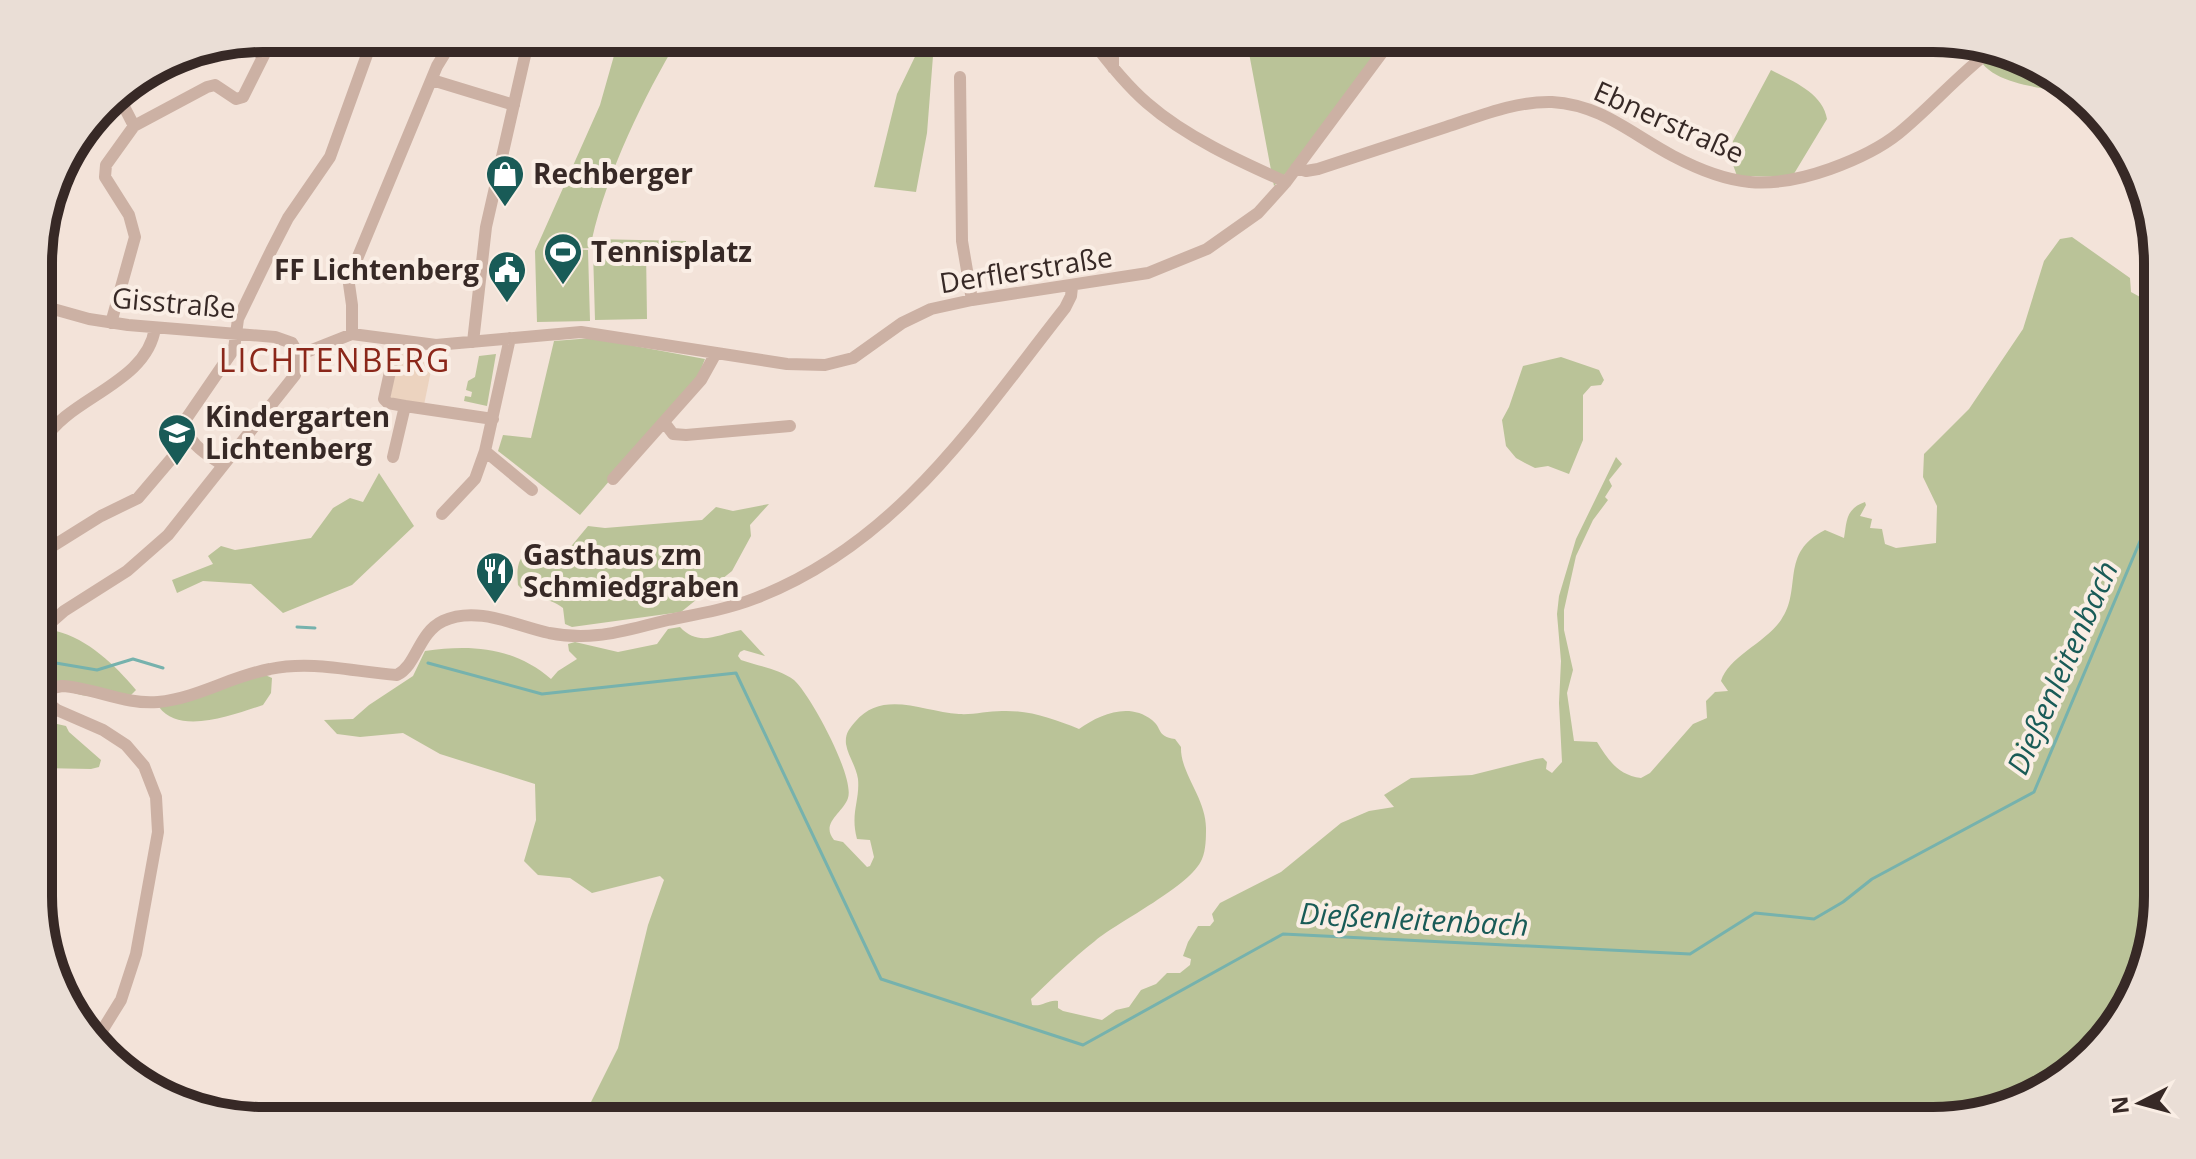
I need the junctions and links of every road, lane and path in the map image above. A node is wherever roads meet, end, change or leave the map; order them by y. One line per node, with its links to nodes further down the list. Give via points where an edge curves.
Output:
1 (368, 52): 22 (street, via 330,157 288,218 241,312)
2 (446, 52): 11 (street)
3 (526, 52): 13 (street)
4 (1101, 52): 9 (street)
5 (1113, 52): 9 (street)
6 (1383, 52): 15 (street, Derflerstraße)
7 (265, 53): 14 (street, via 240,99 212,85)
8 (1982, 58): 15 (street, Ebnerstraße, via 1878,148 1782,183 1719,177 1603,115 1552,102 1505,108 1318,169)
9 (1113, 68): 16 (street, via 1146,103 1181,128)
10 (960, 77): 18 (street, via 962,241)
11 (432, 80): 13 (street); 23 (street, via 352,271)
12 (123, 105): 14 (street)
13 (514, 105): 26 (street, via 486,227)
14 (134, 126): 20 (street, via 105,168 105,177 133,222 135,237)
15 (1296, 168): 16 (street, Derflerstraße)
16 (1286, 182): 17 (street, Derflerstraße, via 1241,227 1198,254 1148,273)
17 (1072, 287): 18 (street, Derflerstraße); 43 (street, via 1065,308 922,486 820,568 781,588 738,604 589,636 552,634 489,617 450,619 429,631 397,675 294,666 159,702)
18 (972, 300): 27 (street, Derflerstraße, via 922,312 859,354 832,364 797,365)
19 (52, 308): 20 (street, Gisstraße)
20 (111, 323): 21 (street, Gisstraße)
21 (155, 328): 22 (street, Gisstraße); 33 (street, via 135,367)
22 (237, 333): 28 (street, Gisstraße, via 285,339); 34 (street, via 234,349 188,415)
23 (352, 334): 25 (street, Derflerstraße); 28 (street, Derflerstraße)
24 (510, 338): 26 (street, Derflerstraße); 27 (street, Derflerstraße, via 590,333); 30 (street)
25 (397, 340): 26 (street, Derflerstraße); 29 (street, via 384,399)
26 (473, 342)
27 (716, 353): 31 (street, via 701,380)
28 (299, 355): 37 (street, via 295,375)
29 (405, 406): 30 (street); 36 (street)
30 (493, 419): 35 (street)
31 (664, 422): 32 (street, via 673,434 686,435); 38 (street)
32 (790, 426)
33 (52, 431)
34 (189, 438): 37 (street); 41 (street, via 138,498)
35 (485, 451): 39 (street); 40 (street, via 475,479)
36 (393, 457)
37 (223, 465): 42 (street, via 151,551)
38 (613, 479)
39 (532, 490)
40 (442, 514)
41 (53, 546)
42 (52, 620)
43 (52, 688)
44 (52, 706): 45 (street, via 126,745 147,772 158,807 156,848 131,974)
45 (102, 1031)

